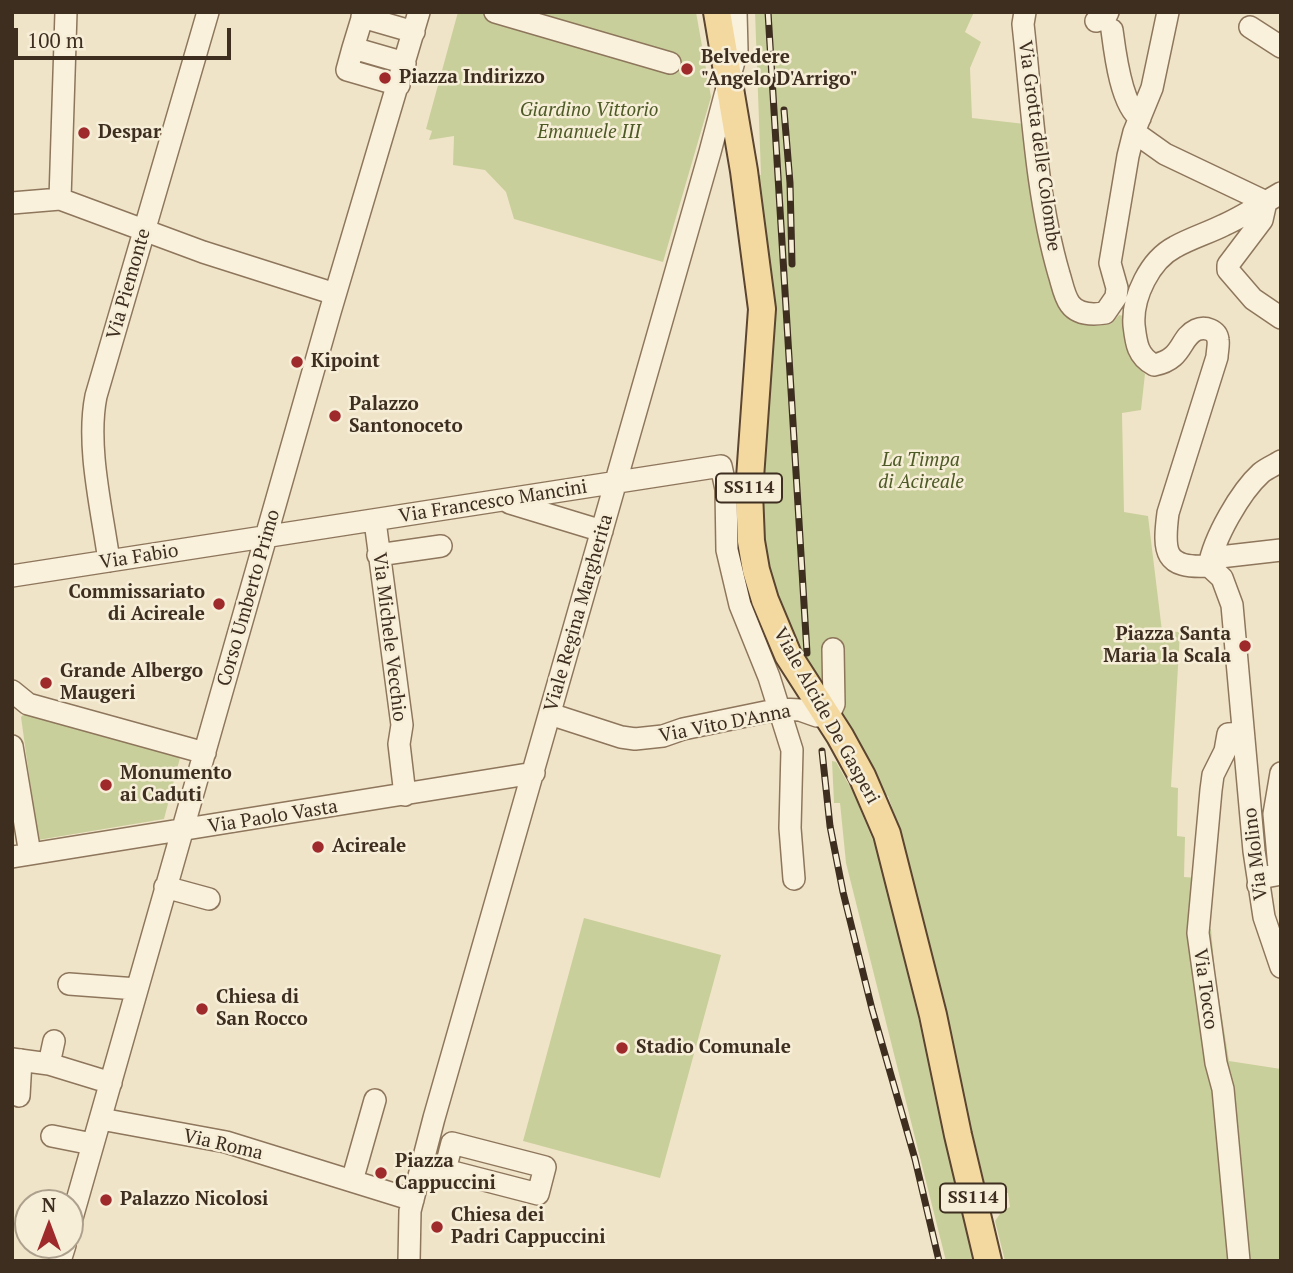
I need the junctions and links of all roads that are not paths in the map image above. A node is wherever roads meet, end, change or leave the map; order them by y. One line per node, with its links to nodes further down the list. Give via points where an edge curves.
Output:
1 (66, 12): 27 (street)
2 (208, 12): 29 (street, Via Piemonte)
3 (495, 12): 18 (street)
4 (704, 12): 20 (main road, SS114)
5 (710, 12): 14 (street, via 715,41)
6 (717, 12): 14 (main road, SS114)
7 (736, 12): 14 (street)
8 (1025, 12): 24 (street, Via Grotta delle Colombe, via 1045,211 1068,302 1083,313 1104,313 1116,297 1110,263)
9 (1168, 12): 21 (street, Via Grotta delle Colombe, via 1152,88)
10 (363, 15): 12 (street); 16 (street)
11 (1105, 21): 21 (street)
12 (417, 22): 17 (street, Corso Umberto Primo)
13 (1250, 27): 15 (street)
14 (732, 45): 20 (main road, SS114); 25 (street)
15 (1281, 47)
16 (353, 48): 17 (street); 19 (street, via 347,70)
17 (405, 63): 19 (street, Corso Umberto Primo)
18 (670, 63)
19 (399, 85): 30 (street, Corso Umberto Primo)
20 (725, 95): 22 (main road, Viale Alcide De Gasperi / SS114); 25 (main road, Viale Alcide De Gasperi / SS114)
21 (1137, 125): 23 (street); 24 (street, Via Grotta delle Colombe)
22 (719, 150): 31 (street, via 734,154); 37 (street, Viale Regina Margherita); 52 (main road, Viale Alcide De Gasperi / SS114, via 747,287 742,543 758,604 782,660)
23 (1165, 154): 24 (street); 26 (street)
24 (1128, 156)
25 (744, 171): 31 (main road, Viale Alcide De Gasperi / SS114)
26 (1273, 197): 32 (street, via 1228,270 1253,299); 46 (street, via 1226,225 1172,248 1142,284 1133,313 1136,343 1143,360 1154,365 1166,363 1178,353 1193,331 1204,327 1219,339 1168,513 1166,536 1168,553 1175,561 1186,565)
27 (60, 199): 28 (street); 29 (street)
28 (12, 203)
29 (145, 230): 30 (street); 45 (street, Via Piemonte, via 92,416)
30 (335, 294): 41 (street, Corso Umberto Primo)
31 (762, 309): 52 (main road, Viale Alcide De Gasperi / SS114, via 749,492 751,541 778,635)
32 (1281, 318)
33 (1281, 453): 36 (street)
34 (1281, 461): 36 (street)
35 (721, 466): 37 (street, Via Francesco Mancini); 50 (street, Viale Alcide De Gasperi, via 727,550 740,605)
36 (1262, 472): 46 (street, via 1213,545)
37 (616, 483): 38 (street, Via Francesco Mancini); 40 (street, Viale Regina Margherita)
38 (503, 500): 39 (street, Via Francesco Mancini); 40 (street)
39 (375, 520): 41 (street, Via Francesco Mancini); 44 (street, Via Michele Vecchio)
40 (602, 531): 51 (street, Viale Regina Margherita)
41 (266, 538): 45 (street, Via Fabio); 55 (street, Corso Umberto Primo)
42 (441, 546): 44 (street)
43 (1281, 550): 46 (street)
44 (378, 555): 58 (street, Via Michele Vecchio, via 402,725 399,744)
45 (109, 561): 47 (street, Via Fabio)
46 (1210, 562): 53 (street, via 1233,605)
47 (12, 576)
48 (833, 649): 52 (street, via 834,704)
49 (12, 691): 55 (street, via 29,704)
50 (780, 709): 51 (street, Via Vito D'Anna, via 649,739 621,737); 52 (street, Via Vito D'Anna); 61 (street, Viale Alcide De Gasperi, via 792,750 789,828)
51 (550, 714): 56 (street, Viale Regina Margherita)
52 (822, 717): 83 (main road, Viale Alcide De Gasperi / SS114, via 856,780 892,868 933,1016)
53 (1244, 736): 62 (street, Via Molino); 84 (street, Via Tocco, via 1228,734 1213,775 1198,933 1223,1089)
54 (12, 746): 60 (street)
55 (205, 753): 59 (street, Corso Umberto Primo)
56 (534, 773): 58 (street, Via Paolo Vasta); 77 (street, Viale Regina Margherita)
57 (1281, 773): 62 (street, via 1274,814 1279,868 1276,876 1265,877)
58 (405, 795): 59 (street, Via Paolo Vasta)
59 (182, 831): 60 (street, Via Paolo Vasta); 63 (street, Corso Umberto Primo)
60 (21, 856)
61 (794, 879)
62 (1258, 885): 65 (street, Via Molino)
63 (165, 887): 64 (street); 67 (street, Corso Umberto Primo)
64 (209, 899)
65 (1281, 967)
66 (69, 984): 67 (street)
67 (137, 989): 71 (street, Corso Umberto Primo)
68 (54, 1041): 70 (street)
69 (17, 1059): 70 (street); 72 (street)
70 (49, 1064): 71 (street)
71 (111, 1083): 74 (street, Corso Umberto Primo)
72 (19, 1096)
73 (375, 1100): 79 (street)
74 (101, 1119): 76 (street, Corso Umberto Primo); 79 (street, Via Roma, via 226,1142)
75 (52, 1136): 76 (street)
76 (92, 1144): 80 (street, Corso Umberto Primo)
77 (422, 1164): 78 (street); 81 (street, Viale Regina Margherita)
78 (445, 1170)
79 (347, 1180): 81 (street, Via Roma)
80 (80, 1189)
81 (413, 1200): 82 (street, Viale Regina Margherita)
82 (409, 1261)
83 (988, 1261)
84 (1239, 1261)

